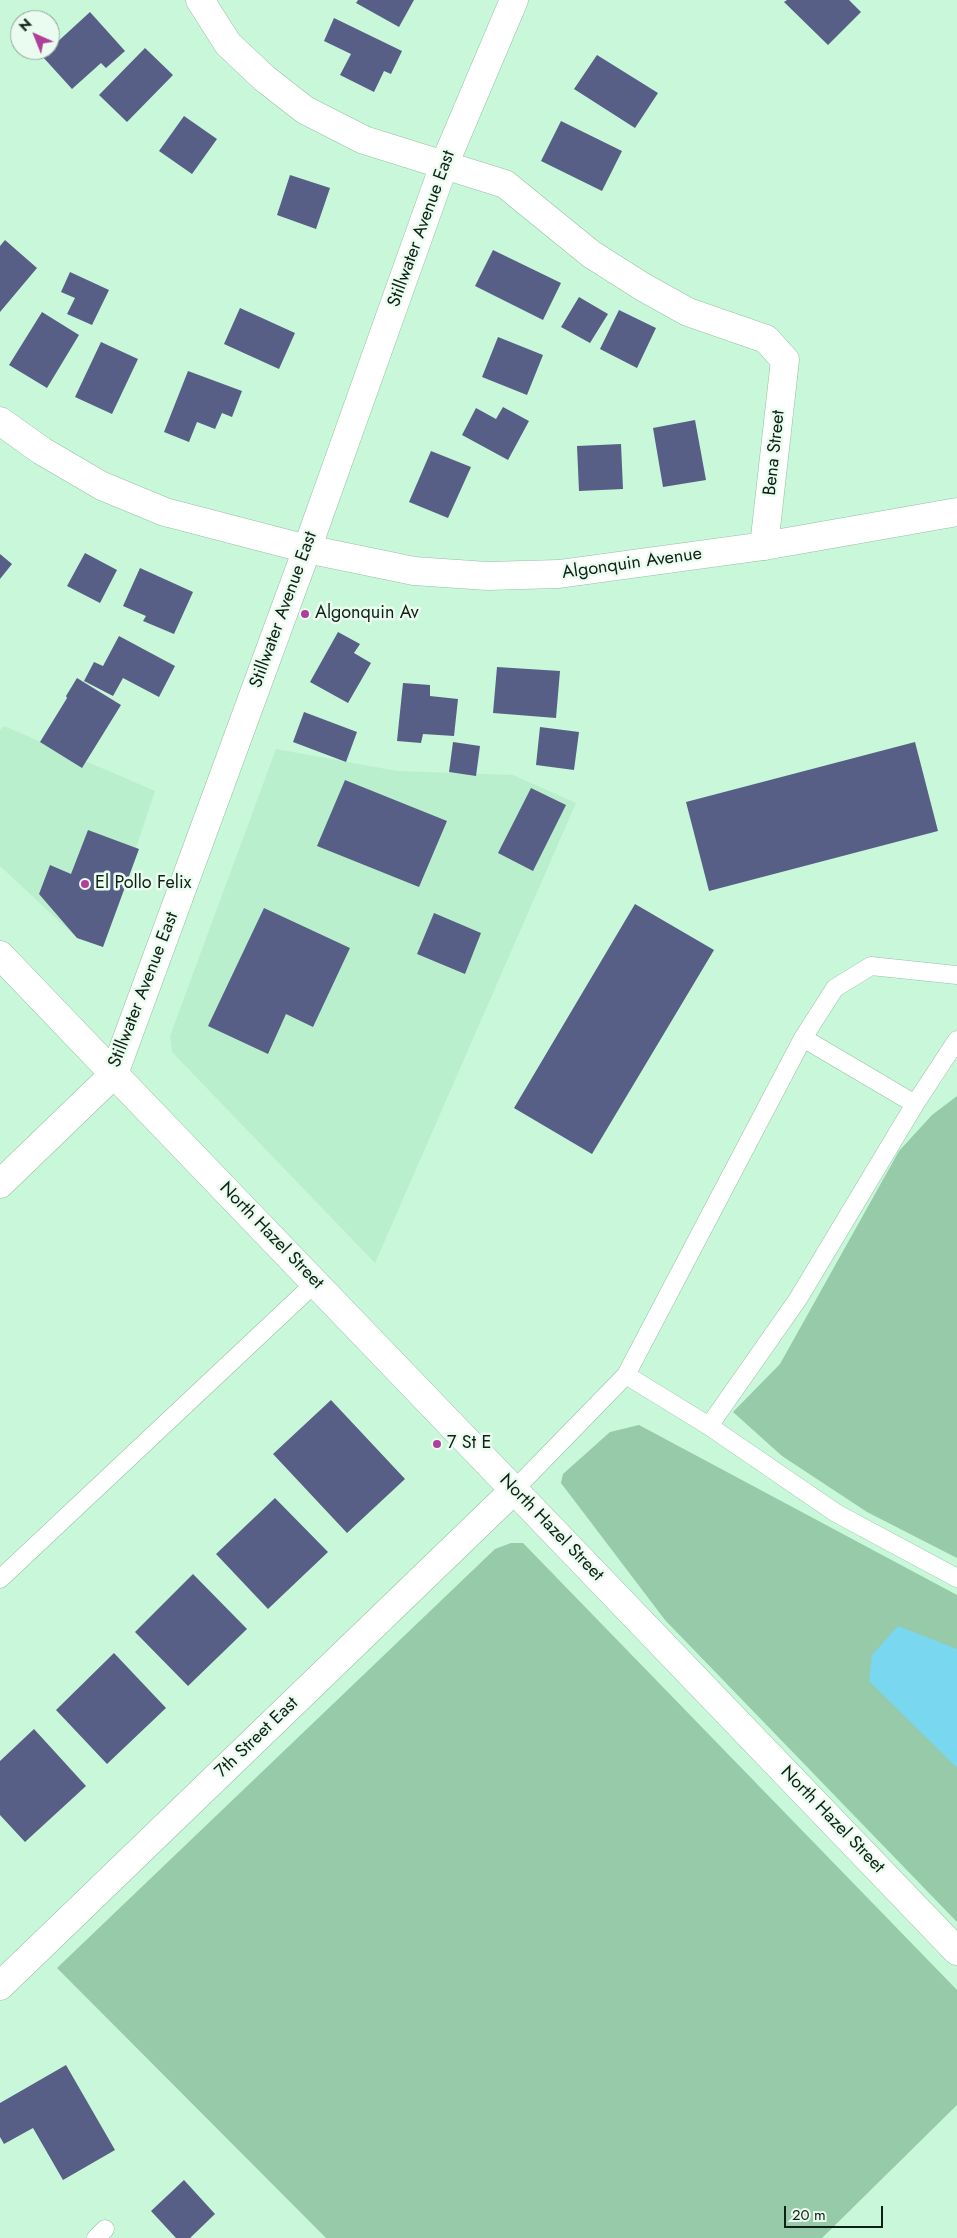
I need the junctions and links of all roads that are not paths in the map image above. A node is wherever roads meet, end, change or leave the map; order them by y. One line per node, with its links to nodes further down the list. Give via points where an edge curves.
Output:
1 (200, 0): 3 (street, via 228,44 305,110 364,140)
2 (514, 0): 3 (street, Stillwater Avenue East)
3 (444, 165): 6 (street, Bena Street, via 505,184 591,254 688,312 766,339 786,360); 7 (street, Stillwater Avenue East)
4 (0, 420): 7 (street, Algonquin Avenue, via 42,451 102,486 165,512)
5 (957, 512): 6 (street, Algonquin Avenue)
6 (764, 546): 7 (street, Algonquin Avenue, via 559,574 487,576 414,571)
7 (307, 550): 12 (street, Stillwater Avenue East)
8 (0, 955): 12 (street, North Hazel Street)
9 (957, 975): 10 (lane, via 871,966 835,988)
10 (803, 1038): 13 (lane); 16 (lane)
11 (957, 1040): 13 (lane)
12 (114, 1074): 14 (street, Stillwater Avenue East); 15 (street, North Hazel Street)
13 (916, 1104): 17 (lane, via 798,1299)
14 (0, 1184)
15 (315, 1283): 18 (street, North Hazel Street); 20 (lane)
16 (626, 1375): 17 (lane); 18 (lane)
17 (709, 1426): 19 (lane, via 836,1513)
18 (514, 1490): 21 (street, North Hazel Street); 22 (street, 7th Street East)
19 (957, 1578)
20 (0, 1580)
21 (957, 1950)
22 (0, 1986)

